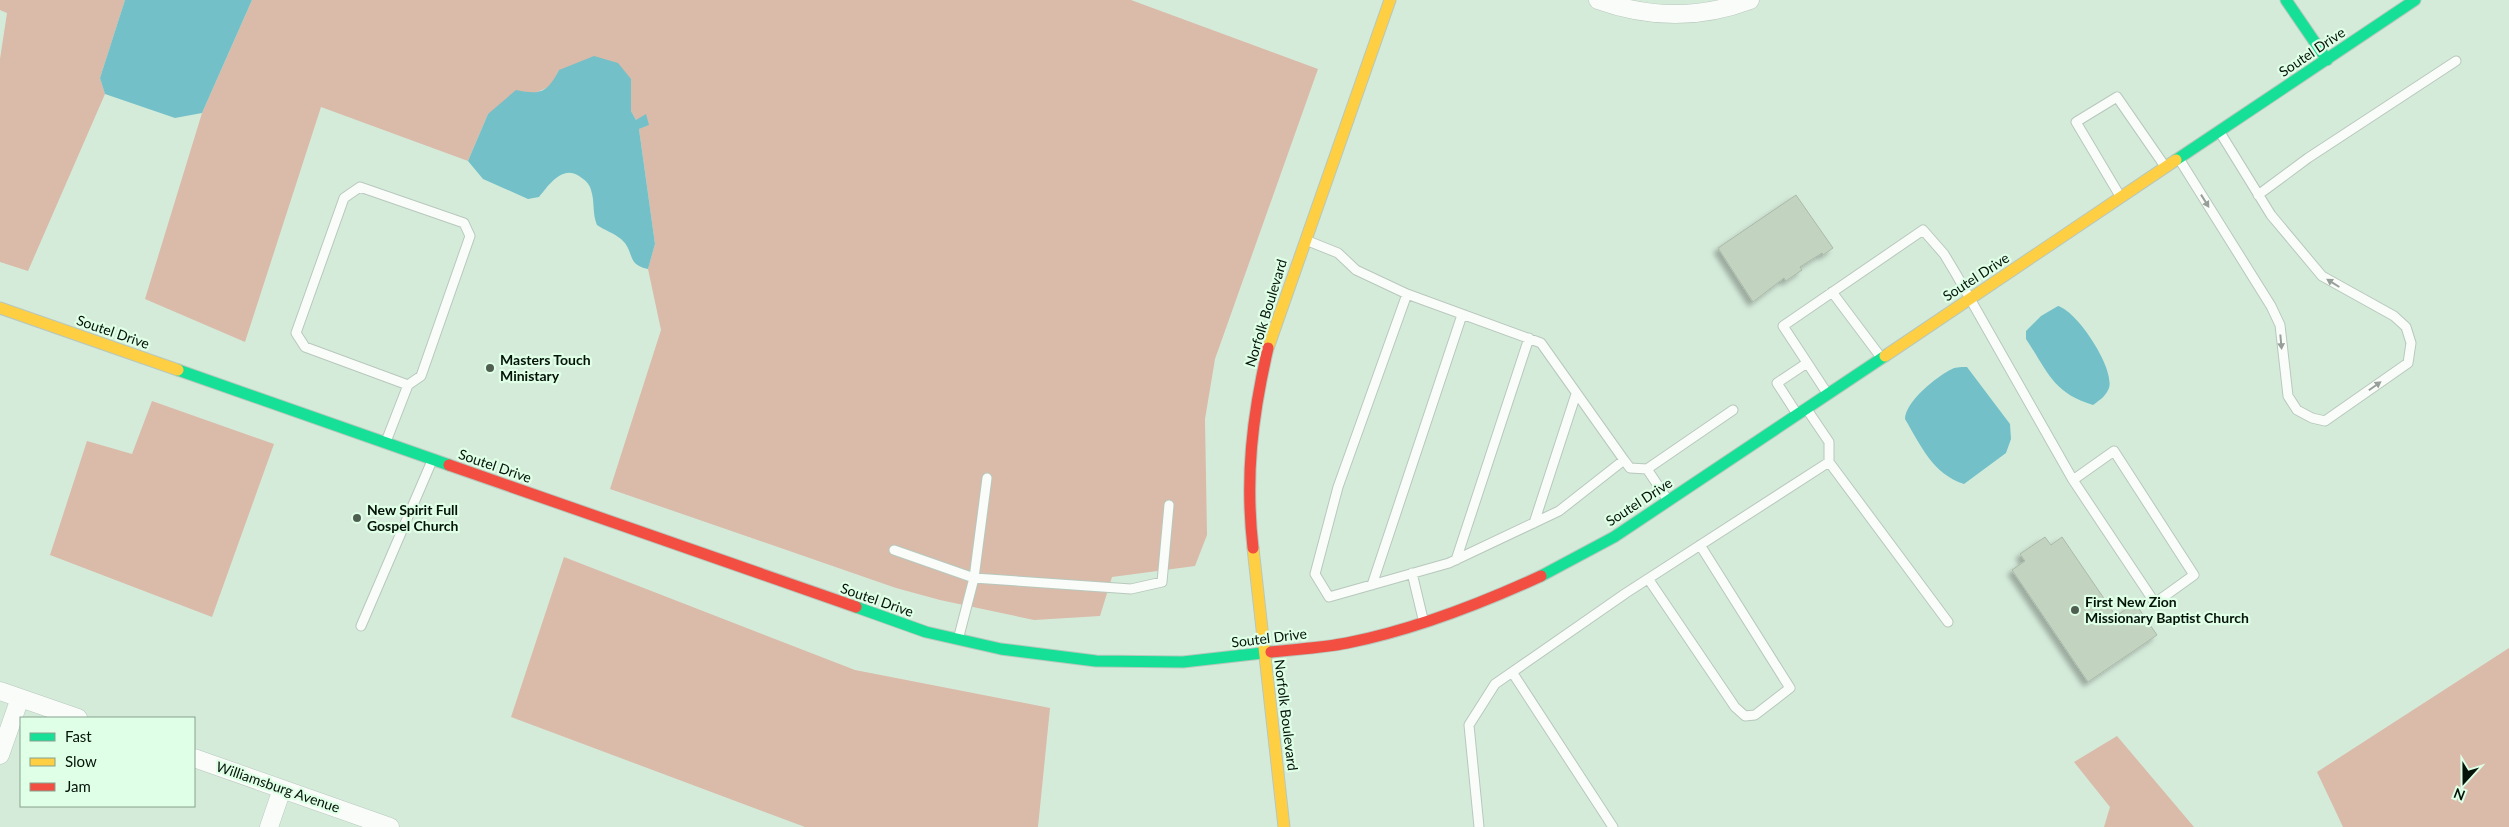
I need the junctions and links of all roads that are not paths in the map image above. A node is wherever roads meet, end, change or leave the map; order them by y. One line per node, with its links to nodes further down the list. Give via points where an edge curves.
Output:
1 (1390, 0): 13 (main road, Norfolk Boulevard)
2 (1598, 0): 3 (street, via 1642,12 1674,15 1704,13)
3 (1750, 0)
4 (2286, 0): 6 (main road)
5 (2415, 0): 6 (main road, Soutel Drive)
6 (2327, 60): 8 (main road, Soutel Drive)
7 (2456, 61): 11 (lane, via 2308,158)
8 (2220, 132): 9 (main road, Soutel Drive); 11 (lane)
9 (2179, 159): 10 (main road, Soutel Drive); 11 (lane, one-way to 11, via 2280,325 2288,396 2297,410 2325,421 2408,363 2411,343 2406,327 2394,316 2322,276 2271,216)
10 (2165, 168): 12 (main road, Soutel Drive); 12 (lane, via 2117,97 2076,122)
11 (2258, 195)
12 (2121, 198): 16 (main road, Soutel Drive)
13 (1305, 240): 15 (lane, via 1338,252 1356,270); 48 (main road, Norfolk Boulevard, via 1269,345 1250,446 1248,487)
14 (1832, 292): 16 (lane, via 1923,230 1944,254); 20 (lane); 21 (lane, via 1783,326)
15 (1407, 294): 18 (lane); 43 (lane, via 1338,487 1315,574 1329,597)
16 (1970, 299): 20 (main road, Soutel Drive); 33 (lane)
17 (0, 308): 27 (main road, Soutel Drive)
18 (1462, 315): 19 (lane); 43 (lane)
19 (1529, 338): 23 (lane, via 1541,343); 39 (lane)
20 (1882, 359): 24 (main road, Soutel Drive)
21 (1807, 363): 24 (lane); 26 (lane, via 1777,383)
22 (408, 385): 22 (lane, via 422,376 470,236 464,222 360,187 344,198 296,333 305,347); 27 (lane)
23 (1576, 394): 29 (lane); 36 (lane)
24 (1828, 395): 26 (main road, Soutel Drive)
25 (1732, 410): 31 (lane)
26 (1802, 413): 30 (lane, via 1829,442); 34 (main road, Soutel Drive)
27 (385, 444): 28 (main road, Soutel Drive)
28 (432, 460): 46 (lane); 47 (main road, Soutel Drive, via 876,616)
29 (1624, 460): 31 (lane, via 1630,468); 36 (lane, via 1559,511)
30 (1829, 462): 37 (lane); 45 (lane)
31 (1647, 469): 34 (lane)
32 (987, 478): 41 (lane)
33 (2073, 480): 33 (lane, via 2114,452 2194,575 2155,603)
34 (1668, 502): 44 (main road, Soutel Drive, via 1554,570 1501,594)
35 (1169, 505): 41 (lane, via 1162,582 1131,588)
36 (1534, 523): 39 (lane)
37 (1700, 545): 42 (lane); 42 (lane, via 1790,688 1755,715 1744,716 1735,708)
38 (894, 550): 41 (lane)
39 (1456, 560): 40 (lane)
40 (1412, 573): 43 (lane); 44 (lane)
41 (974, 578): 47 (lane)
42 (1649, 580): 49 (lane)
43 (1372, 585)
44 (1424, 622): 48 (main road, Soutel Drive, via 1347,643)
45 (1948, 622)
46 (361, 626)
47 (958, 638): 48 (main road, Soutel Drive, via 1001,650 1096,661 1183,662)
48 (1263, 654): 58 (main road, Norfolk Boulevard)
49 (1512, 672): 59 (lane, via 1495,684 1469,725); 60 (lane)
50 (0, 691): 51 (street)
51 (20, 698): 52 (street); 53 (street)
52 (75, 717)
53 (0, 755)
54 (195, 758): 55 (street, Williamsburg Avenue)
55 (282, 789): 56 (street); 57 (street, Williamsburg Avenue)
56 (269, 827)
57 (390, 827)
58 (1284, 827)
59 (1479, 827)
60 (1613, 827)

